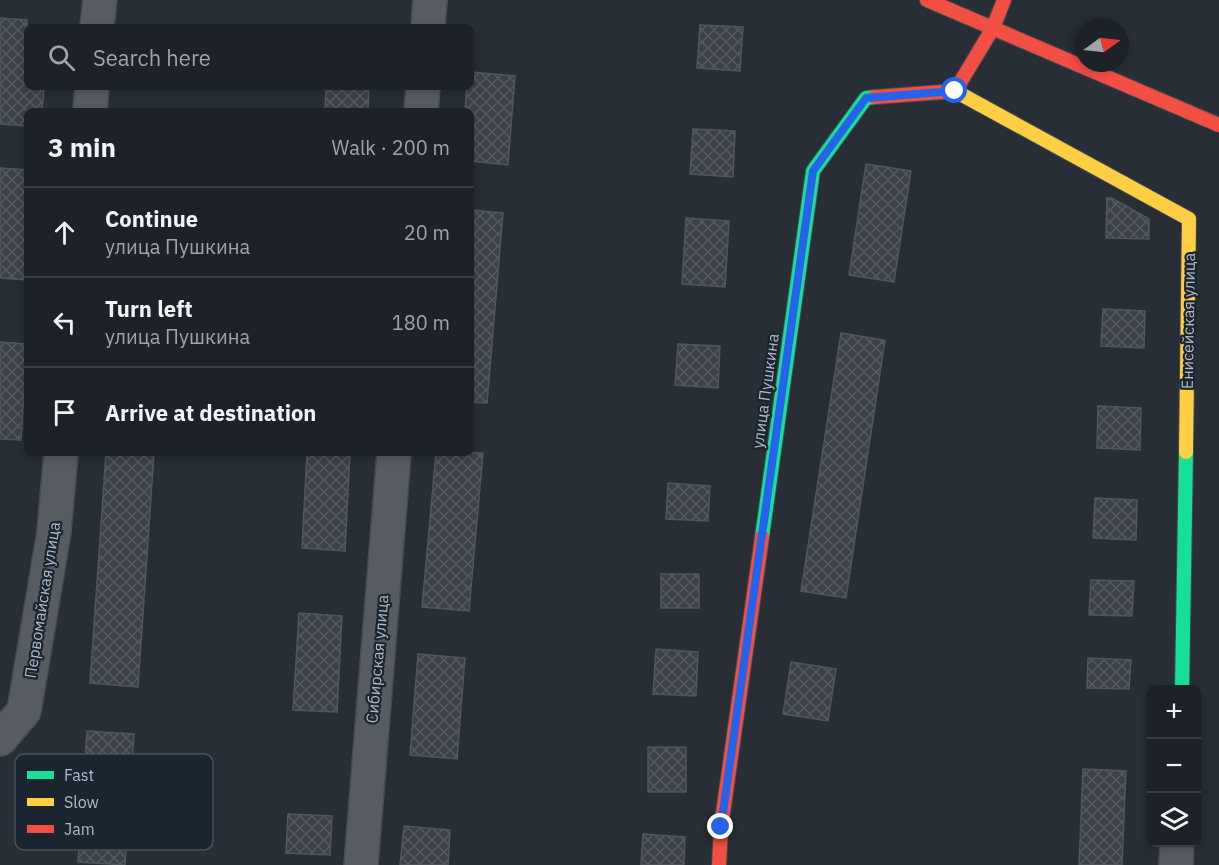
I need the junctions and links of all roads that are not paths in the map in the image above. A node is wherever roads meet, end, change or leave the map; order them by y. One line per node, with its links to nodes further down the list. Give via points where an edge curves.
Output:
1 (100, 0): 5 (street)
2 (430, 0): 6 (street)
3 (927, 0): 7 (street)
4 (1004, 0): 7 (street)
5 (98, 24)
6 (428, 24)
7 (993, 28): 10 (street); 13 (street)
8 (92, 90): 11 (street)
9 (423, 90): 12 (street)
10 (955, 91): 16 (street, Енисейская улица, via 1189,219); 20 (street, улица Пушкина, via 866,98 813,171 721,827)
11 (90, 108)
12 (421, 108)
13 (1219, 125)
14 (61, 456): 17 (street, Первомайская улица, via 54,532 24,711)
15 (394, 456): 19 (street, Сибирская улица)
16 (1182, 685)
17 (0, 738)
18 (1177, 847): 21 (street)
19 (361, 865)
20 (719, 865)
21 (1176, 865)

